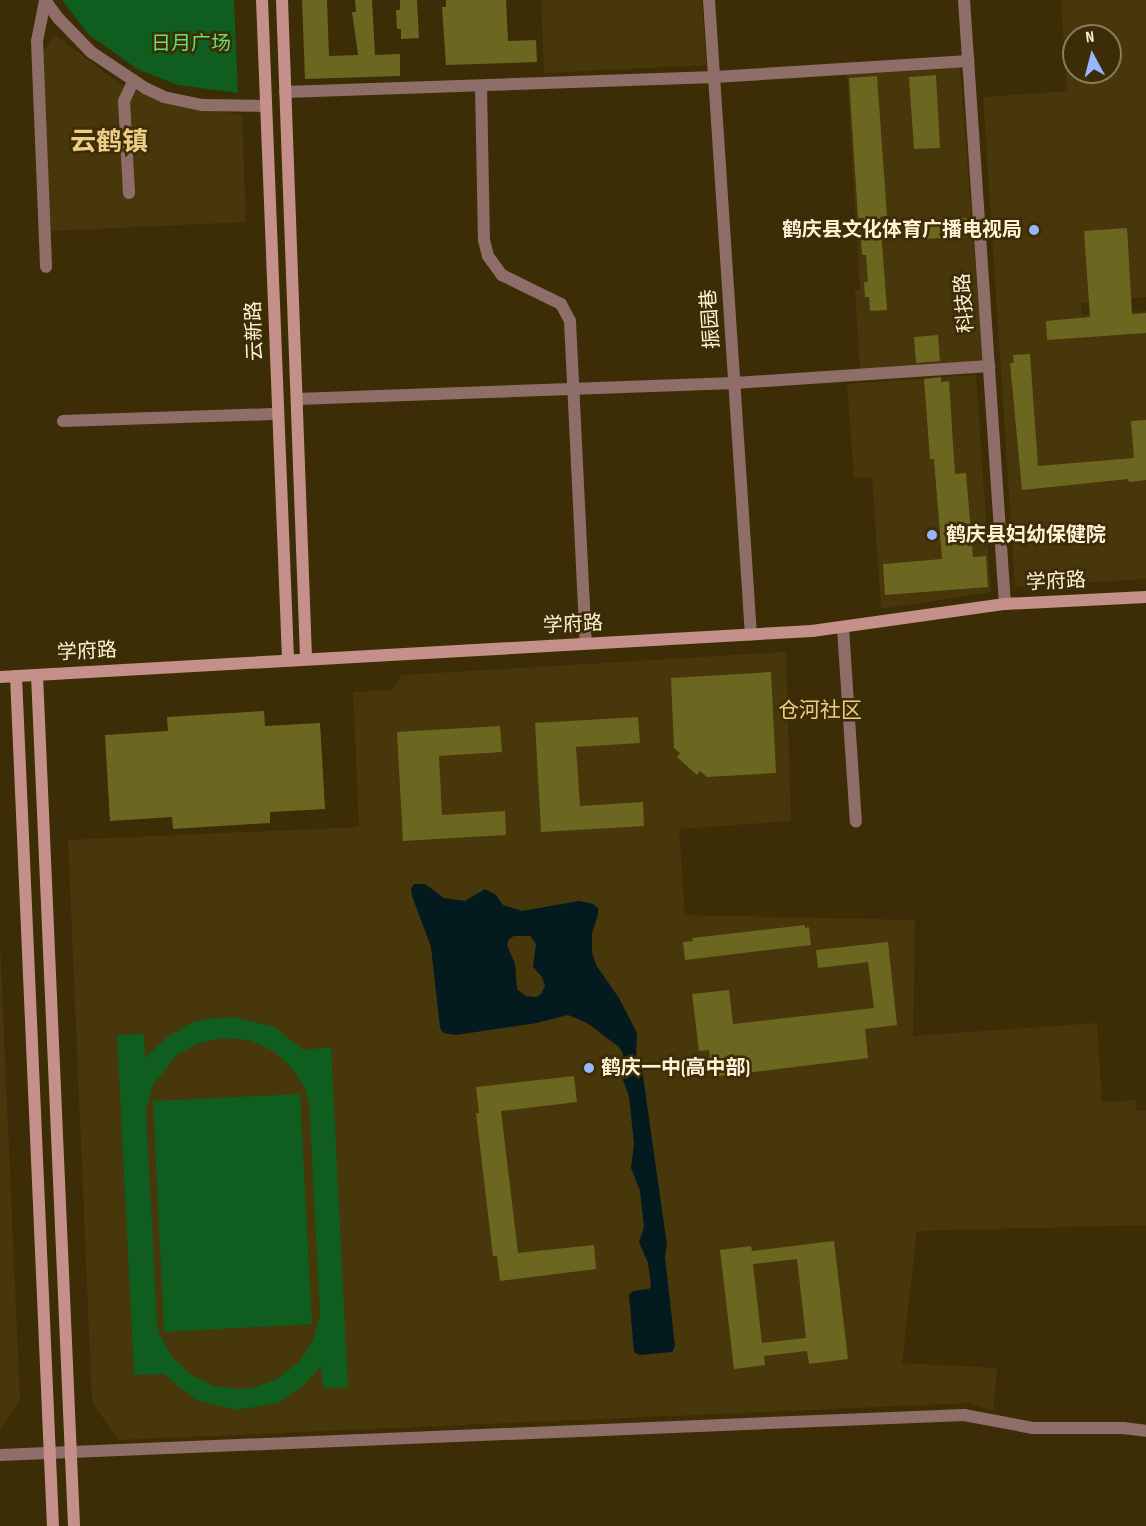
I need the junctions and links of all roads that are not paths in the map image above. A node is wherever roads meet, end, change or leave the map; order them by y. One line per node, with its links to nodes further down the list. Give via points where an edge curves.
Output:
1 (262, 0): 11 (street, 云新路)
2 (282, 0): 10 (street, 云新路)
3 (709, 0): 7 (street, 振园巷)
4 (964, 0): 6 (street, 科技路)
5 (45, 1): 8 (street, via 91,52); 13 (street, via 37,41)
6 (969, 61): 7 (street); 14 (street, 科技路)
7 (715, 77): 9 (street); 15 (street, 振园巷)
8 (133, 82): 11 (street, via 183,102 223,107); 12 (street, via 124,101)
9 (481, 86): 10 (street); 16 (street, via 485,248 502,275 561,304 567,313)
10 (285, 92): 17 (street, 云新路)
11 (266, 106): 18 (street, 云新路)
12 (129, 193)
13 (46, 267)
14 (989, 366): 15 (street); 21 (street, 科技路)
15 (735, 383): 16 (street); 23 (street, 振园巷)
16 (574, 389): 17 (street); 24 (street)
17 (297, 399): 25 (street, 云新路)
18 (278, 414): 19 (street); 26 (street, 云新路)
19 (63, 421)
20 (1146, 597): 21 (street, 学府路)
21 (1005, 604): 22 (street, 学府路)
22 (843, 628): 23 (street, 学府路); 30 (street)
23 (751, 635): 24 (street, 学府路)
24 (586, 644): 25 (street, 学府路)
25 (306, 659): 26 (street, 学府路)
26 (288, 660): 27 (street, 学府路)
27 (36, 675): 28 (street, 学府路); 32 (street)
28 (16, 676): 29 (street, 学府路); 33 (street)
29 (0, 677)
30 (856, 822)
31 (1146, 1431): 32 (street, via 1034,1428 964,1415)
32 (70, 1452): 33 (street); 36 (street)
33 (50, 1453): 34 (street); 35 (street)
34 (0, 1455)
35 (53, 1526)
36 (74, 1526)

